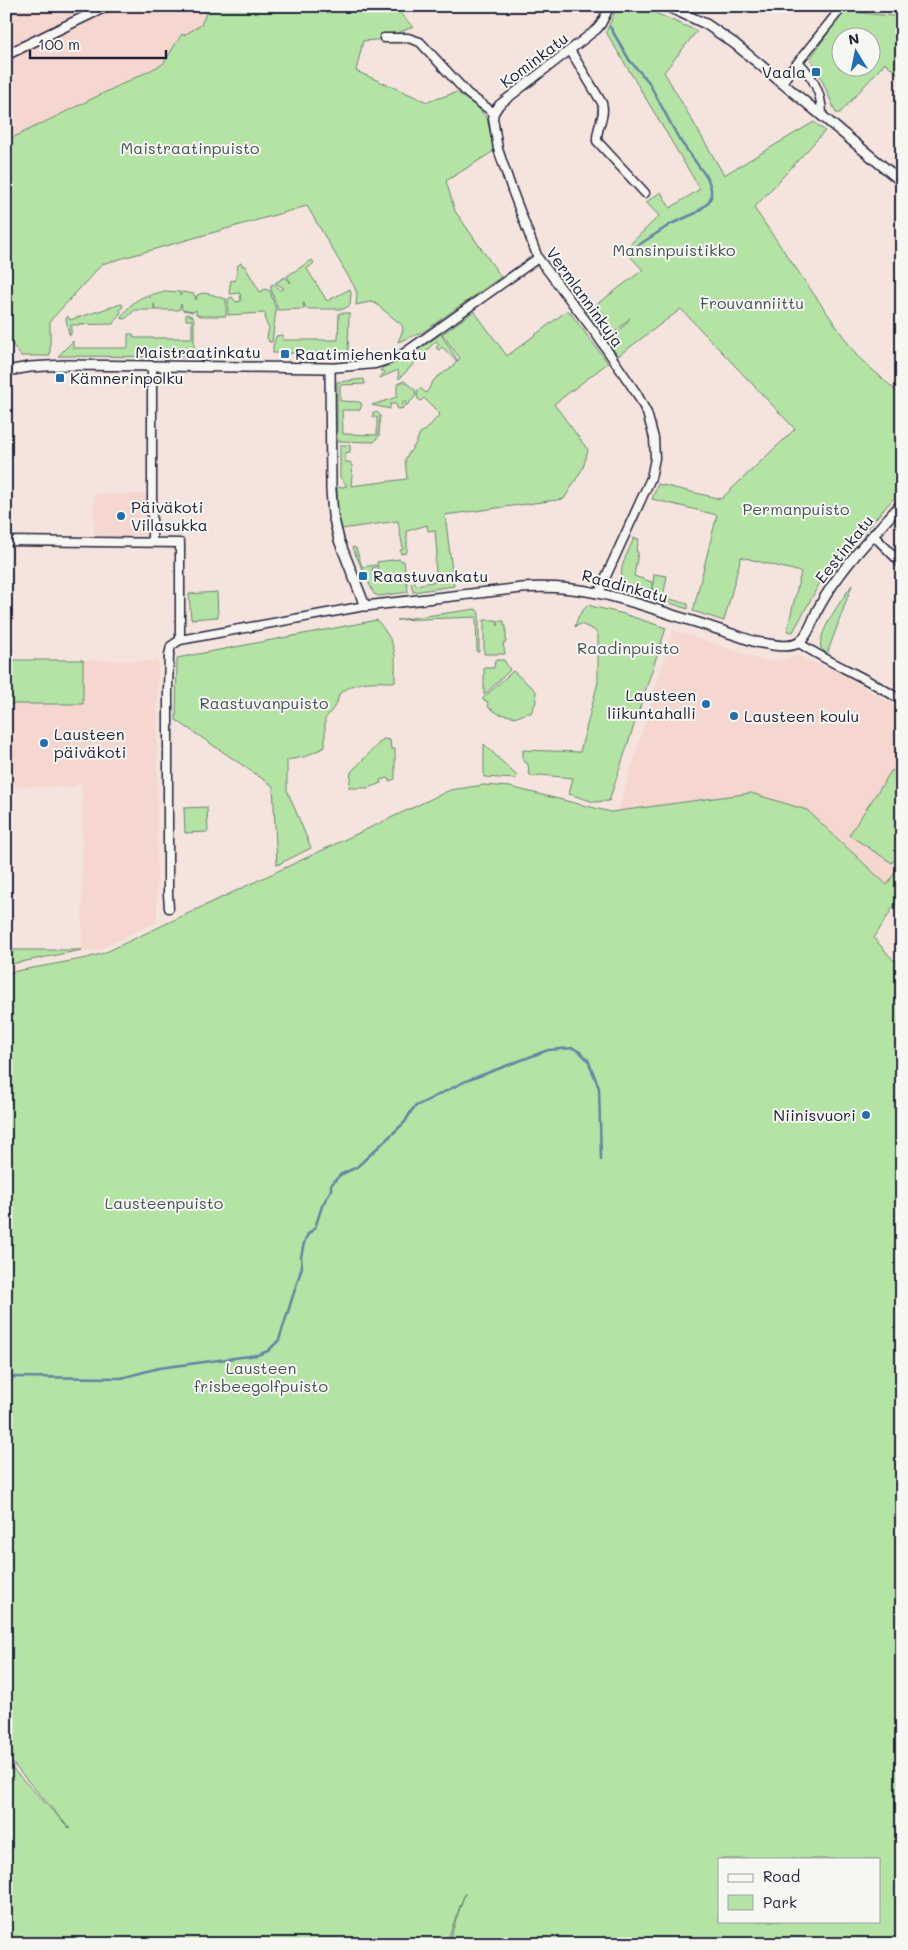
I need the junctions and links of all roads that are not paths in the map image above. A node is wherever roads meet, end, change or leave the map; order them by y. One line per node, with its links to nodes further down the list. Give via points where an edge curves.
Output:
1 (107, 6): 7 (street)
2 (610, 6): 6 (street, Kominkatu, via 601,24)
3 (666, 6): 9 (street, via 723,35)
4 (843, 6): 8 (street)
5 (384, 38): 10 (street, via 408,38 420,42 468,94)
6 (570, 50): 10 (street, Kominkatu, via 499,104); 13 (street, via 602,103 604,110 596,134 597,141)
7 (6, 55)
8 (798, 62): 9 (street); 11 (street, via 808,71 816,86)
9 (782, 82): 11 (street)
10 (494, 113): 14 (street, Vermlanninkuja, via 498,149)
11 (822, 115): 12 (street)
12 (902, 182)
13 (645, 194)
14 (538, 258): 16 (street, Maistraatinkatu, via 400,356 376,364); 23 (street, Vermlanninkuja, via 637,394 654,438 655,458 650,478)
15 (152, 367): 16 (street, Maistraatinkatu); 17 (street, Maistraatinkatu, via 45,366); 21 (street)
16 (330, 368): 24 (street, via 333,515 339,540)
17 (6, 371)
18 (902, 503): 19 (street, Eestinkatu)
19 (873, 534): 22 (street); 26 (street, Eestinkatu, via 833,584)
20 (6, 541): 21 (street)
21 (152, 542): 25 (street, via 180,543)
22 (902, 564)
23 (600, 592): 24 (street, Raadinkatu, via 541,586); 26 (street, Raadinkatu, via 756,642 778,645)
24 (365, 606): 25 (street, Raadinkatu)
25 (177, 641): 28 (street, via 168,655)
26 (799, 642): 27 (street, via 816,655)
27 (902, 701)
28 (169, 908)

